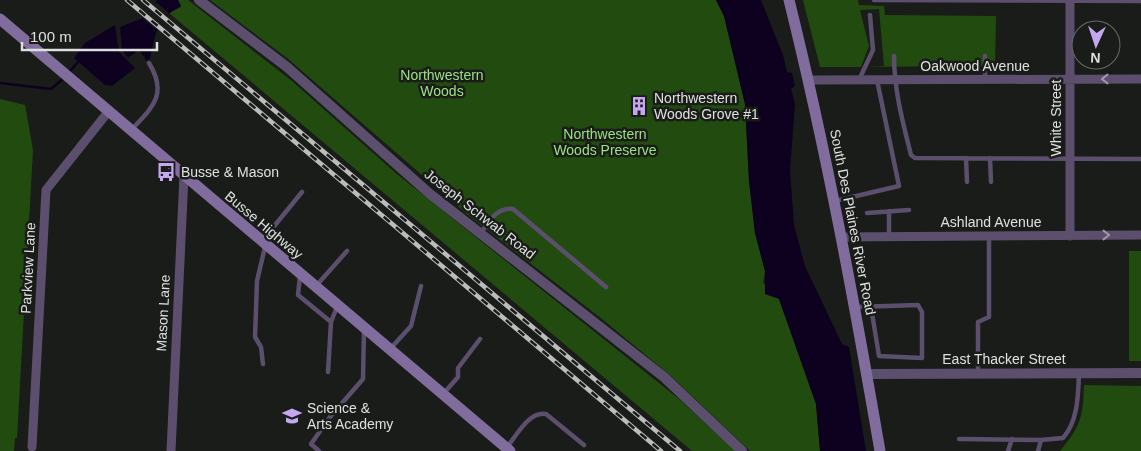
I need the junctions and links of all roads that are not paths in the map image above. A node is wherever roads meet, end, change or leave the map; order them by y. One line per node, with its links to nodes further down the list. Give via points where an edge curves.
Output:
1 (199, 0): 32 (street, Joseph Schwab Road, via 287,67)
2 (789, 0): 13 (main road, South Des Plaines River Road)
3 (874, 0): 4 (lane)
4 (1070, 0): 5 (lane); 11 (street, White Street)
5 (1141, 1)
6 (870, 15): 14 (lane, via 873,50)
7 (0, 19): 18 (main road, Busse Highway)
8 (894, 56): 16 (lane)
9 (985, 56): 17 (lane)
10 (149, 63): 19 (lane, via 158,80 158,95 153,106)
11 (1070, 79): 12 (street, Oakwood Avenue, one-way to 11); 17 (street, Oakwood Avenue); 22 (street, White Street)
12 (1141, 79)
13 (809, 80): 14 (street, Oakwood Avenue); 28 (main road, South Des Plaines River Road)
14 (859, 80): 15 (street, Oakwood Avenue)
15 (877, 80): 16 (street, Oakwood Avenue); 28 (lane, via 899,186)
16 (894, 80): 17 (street, Oakwood Avenue); 20 (lane, via 911,156)
17 (985, 80)
18 (108, 112): 19 (main road, Busse Highway); 62 (street, Parkview Lane, via 46,190)
19 (130, 131): 24 (main road, Busse Highway)
20 (966, 158): 21 (lane); 25 (lane)
21 (990, 158): 22 (lane); 26 (lane)
22 (1070, 159): 23 (lane); 35 (street, White Street)
23 (1141, 159)
24 (184, 176): 38 (main road, Busse Highway); 64 (street, Mason Lane)
25 (967, 182)
26 (991, 182)
27 (302, 192): 38 (lane)
28 (834, 201): 36 (main road, South Des Plaines River Road)
29 (909, 210): 30 (lane)
30 (889, 211): 31 (lane); 37 (lane)
31 (868, 213)
32 (480, 233): 42 (lane, via 498,211 513,209); 66 (street, Joseph Schwab Road, via 664,377)
33 (1141, 235): 35 (street, Ashland Avenue, one-way to 33)
34 (989, 236): 35 (street, Ashland Avenue); 37 (street, Ashland Avenue); 53 (lane, via 989,317 978,322)
35 (1070, 236)
36 (842, 237): 37 (street, Ashland Avenue); 45 (main road, South Des Plaines River Road)
37 (889, 237)
38 (263, 244): 40 (main road, Busse Highway); 51 (lane, via 257,281 255,337 261,347)
39 (346, 251): 43 (lane)
40 (300, 275): 43 (main road, Busse Highway); 47 (lane, via 298,295)
41 (421, 286): 50 (lane, via 411,326)
42 (606, 287)
43 (316, 288): 44 (main road, Busse Highway)
44 (337, 306): 47 (lane); 48 (main road, Busse Highway)
45 (854, 307): 46 (lane); 56 (main road, South Des Plaines River Road)
46 (871, 307): 46 (lane, via 918,305 922,312 922,358 879,356)
47 (331, 322): 52 (lane)
48 (364, 328): 50 (main road, Busse Highway); 65 (lane, via 363,379 311,444)
49 (480, 339): 57 (lane, via 458,368 458,377)
50 (390, 350): 57 (main road, Busse Highway)
51 (263, 364)
52 (328, 372)
53 (978, 373): 54 (street, East Thacker Street); 56 (street, East Thacker Street)
54 (1079, 373): 55 (street, East Thacker Street); 60 (lane, via 1070,430 1063,438)
55 (1141, 373)
56 (867, 374): 67 (main road, South Des Plaines River Road)
57 (443, 394): 63 (main road, Busse Highway)
58 (959, 439): 59 (lane)
59 (1012, 440): 60 (lane); 68 (lane)
60 (1041, 440): 69 (lane)
61 (584, 445): 63 (lane, via 546,414 539,412 532,415)
62 (32, 447)
63 (508, 449)
64 (170, 451)
65 (319, 451)
66 (742, 451)
67 (880, 451)
68 (1008, 451)
69 (1038, 451)

